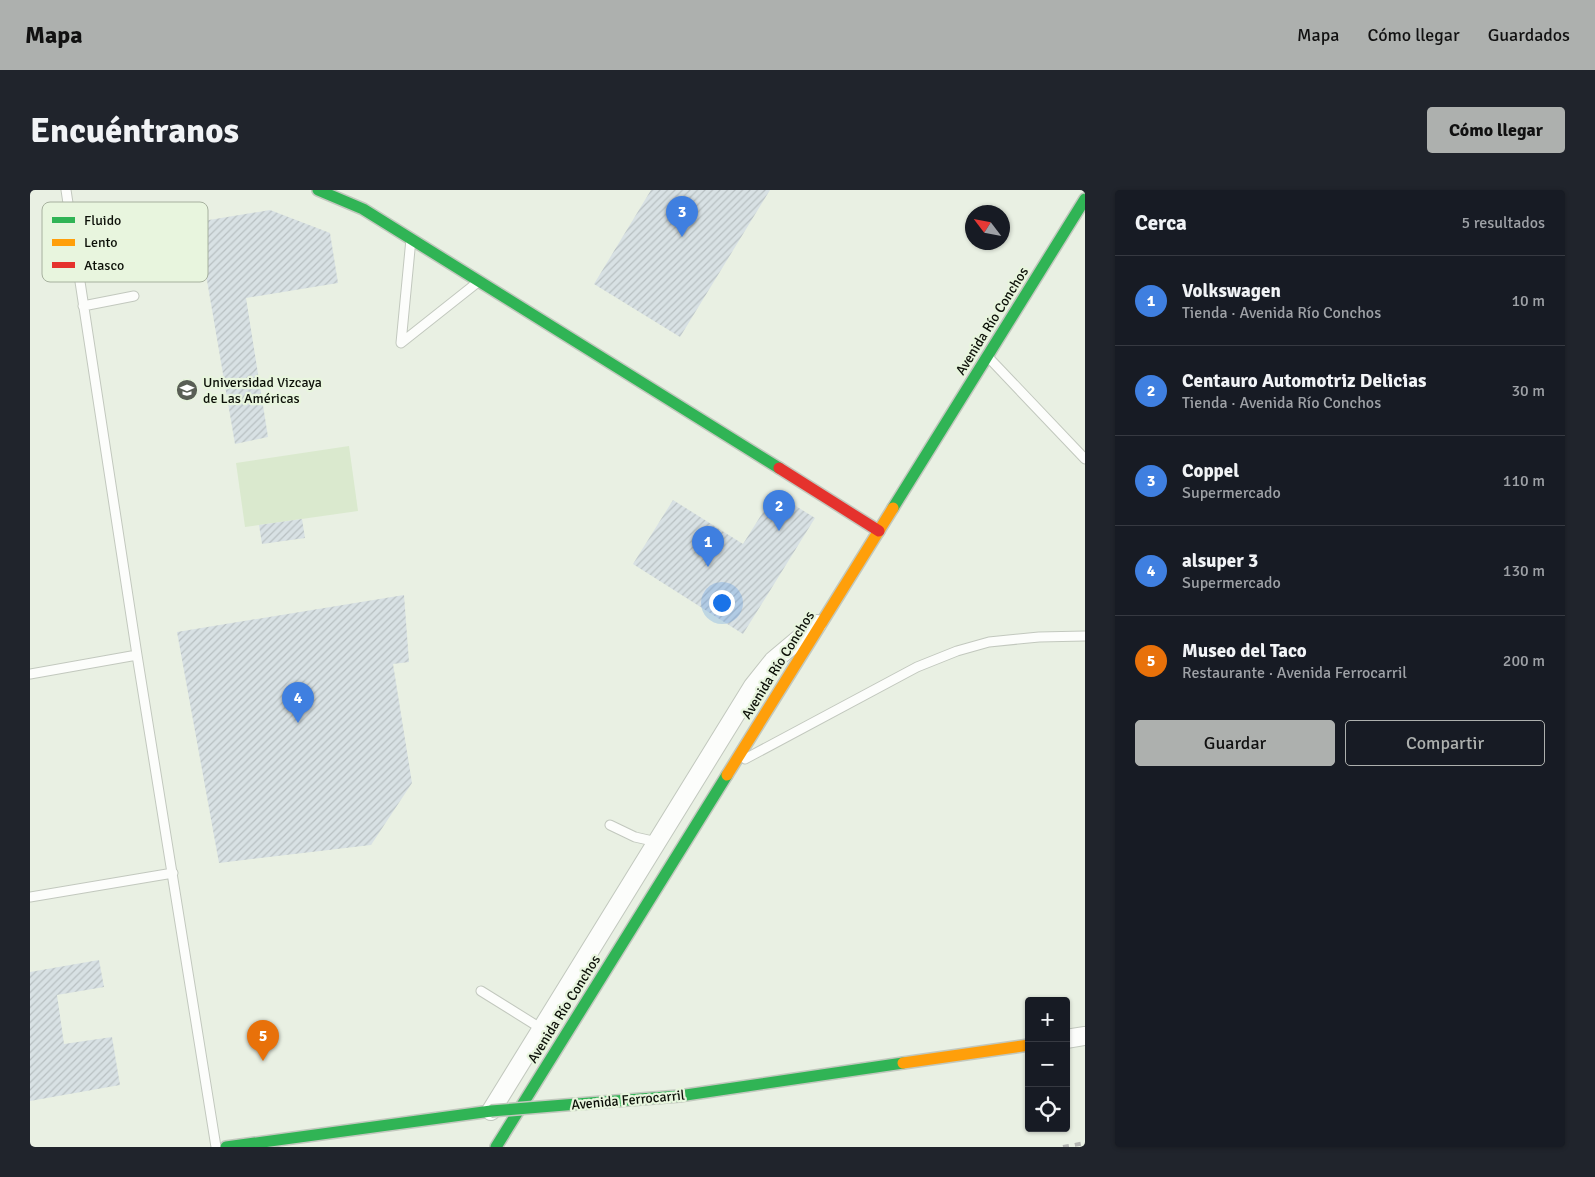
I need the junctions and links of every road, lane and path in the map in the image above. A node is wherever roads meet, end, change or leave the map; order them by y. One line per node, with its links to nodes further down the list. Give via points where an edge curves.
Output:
1 (318, 190): 3 (street, via 363,209)
2 (1085, 199): 8 (street, Avenida Río Conchos)
3 (411, 238): 4 (street); 4 (lane, via 401,343)
4 (480, 280): 10 (street)
5 (79, 282): 7 (lane)
6 (134, 296): 7 (lane)
7 (83, 306): 13 (lane)
8 (988, 356): 9 (lane); 10 (street, Avenida Río Conchos)
9 (1085, 459)
10 (879, 531): 11 (street, Avenida Río Conchos)
11 (825, 618): 15 (street, Avenida Río Conchos); 17 (street, via 773,661 753,686)
12 (1085, 636): 15 (lane, via 1039,637 957,651 917,667)
13 (137, 655): 14 (lane); 18 (lane)
14 (30, 674)
15 (733, 765): 28 (street, Avenida Río Conchos)
16 (610, 825): 17 (lane, via 635,837)
17 (657, 842): 21 (street)
18 (173, 873): 19 (lane); 26 (lane)
19 (30, 897)
20 (481, 991): 21 (lane)
21 (542, 1029): 25 (street)
22 (1085, 1036): 23 (street)
23 (1070, 1038)
24 (1025, 1046): 25 (street, Avenida Ferrocarril, bridge, via 697,1094)
25 (491, 1111): 27 (street, Avenida Ferrocarril)
26 (216, 1147)
27 (226, 1147)
28 (496, 1147)

